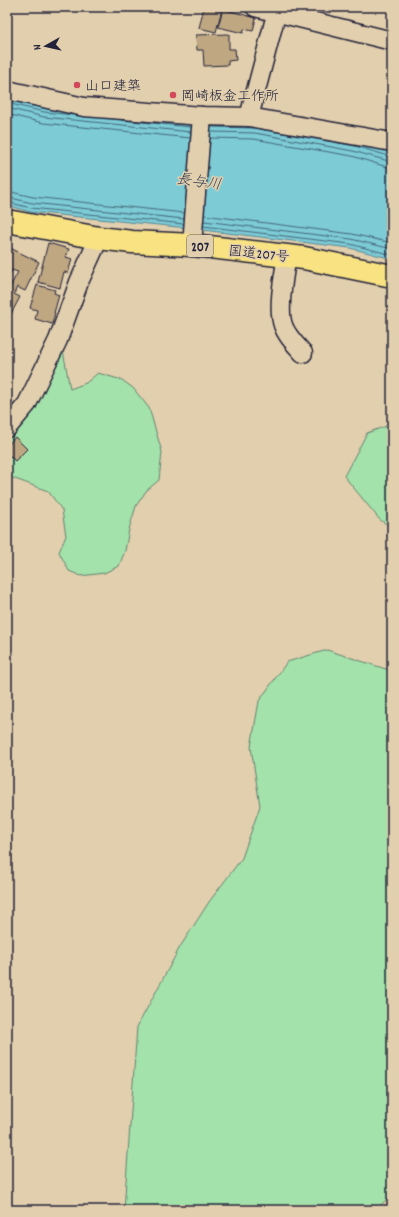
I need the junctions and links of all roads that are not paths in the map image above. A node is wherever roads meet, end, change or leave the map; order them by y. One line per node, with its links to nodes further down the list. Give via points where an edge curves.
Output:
1 (254, 7): 2 (street)
2 (278, 10): 3 (street); 5 (street)
3 (392, 41)
4 (7, 90): 6 (street, via 84,107)
5 (249, 118): 6 (street); 7 (street)
6 (202, 119): 10 (street)
7 (392, 142)
8 (7, 221): 9 (highway, 国道207号 / 207)
9 (98, 238): 10 (highway, 国道207号 / 207, via 132,242); 14 (street, via 58,340 27,404)
10 (192, 241): 11 (highway, 国道207号 / 207)
11 (287, 256): 12 (highway, 国道207号 / 207); 13 (street, via 281,298 283,325)
12 (392, 276)
13 (303, 353)
14 (7, 428)

